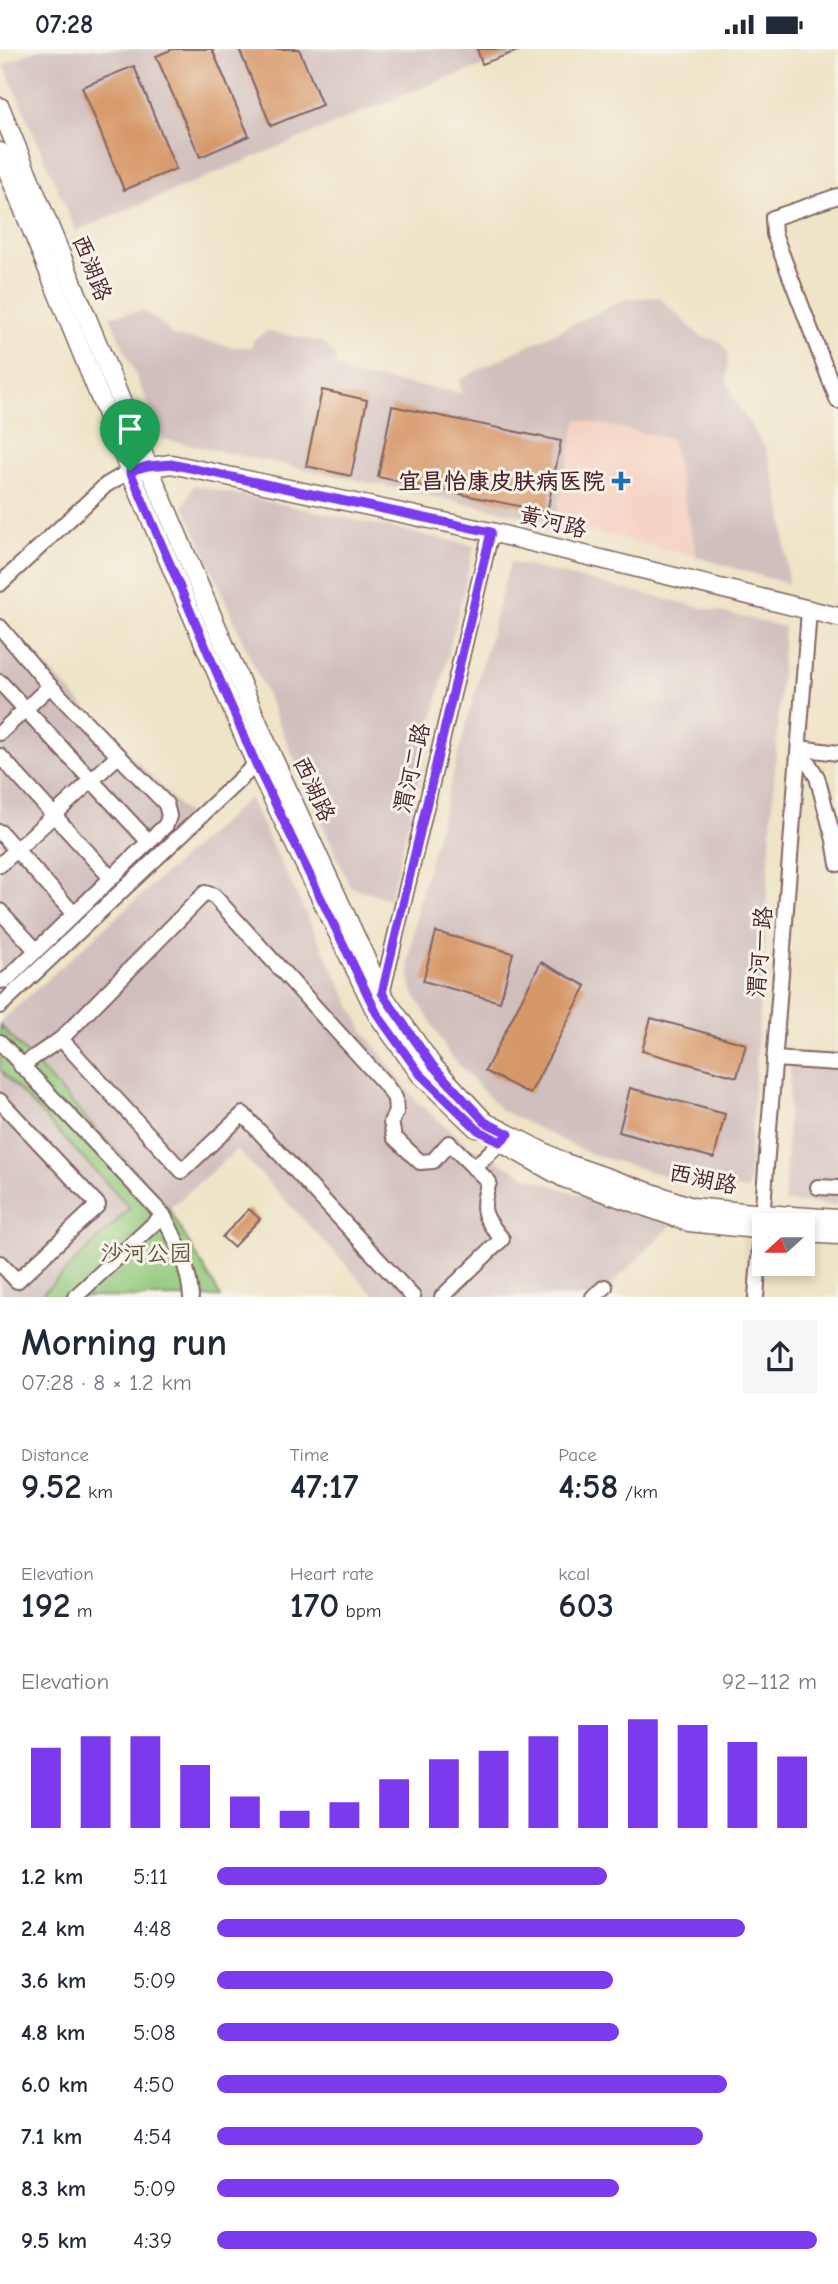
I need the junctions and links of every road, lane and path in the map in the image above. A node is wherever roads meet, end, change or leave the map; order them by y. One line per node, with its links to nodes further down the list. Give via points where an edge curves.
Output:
1 (0, 107): 5 (main road, 西湖路)
2 (0, 152): 5 (main road, 西湖路)
3 (838, 196): 4 (street, via 773,218 774,234)
4 (838, 401)
5 (139, 469): 6 (main road, 黄河路, via 171,464); 7 (street, via 106,485); 19 (main road, 西湖路); 33 (main road, 西湖路)
6 (491, 532): 8 (main road, 黄河路); 33 (street, 渭河二路)
7 (0, 584)
8 (809, 611): 9 (main road, 黄河路); 15 (street, 渭河一路)
9 (838, 617)
10 (0, 627): 12 (street)
11 (0, 682): 13 (street)
12 (50, 686): 13 (street); 17 (street)
13 (25, 709): 14 (street); 20 (street)
14 (0, 733)
15 (799, 748): 16 (street); 23 (street, via 817,777); 38 (street, 渭河一路)
16 (838, 753)
17 (119, 755): 20 (street); 24 (street, via 166,804 166,825)
18 (0, 756): 21 (street)
19 (256, 764): 34 (street); 35 (main road, 西湖路)
20 (92, 781): 21 (street); 24 (street)
21 (54, 815): 25 (street); 28 (street)
22 (0, 832): 25 (street)
23 (836, 840): 26 (street)
24 (149, 842): 28 (street)
25 (16, 850): 27 (street); 30 (street)
26 (838, 864)
27 (0, 865)
28 (111, 878): 30 (street)
29 (0, 911): 31 (street)
30 (74, 914): 31 (street)
31 (36, 950): 32 (street)
32 (0, 981)
33 (382, 993): 35 (street, 渭河二路); 42 (main road, 西湖路, via 433,1066)
34 (0, 1006)
35 (377, 1014): 42 (main road, 西湖路, via 420,1074 478,1130)
36 (61, 1038): 40 (street); 43 (street, via 205,893 214,896 384,1083 395,1098 394,1137 420,1162 433,1161 449,1143); 58 (street, via 182,1171 243,1114)
37 (0, 1042): 40 (street)
38 (774, 1059): 39 (street); 46 (street, 渭河一路)
39 (838, 1063)
40 (21, 1066): 47 (street)
41 (0, 1101): 53 (street, via 99,1205 17,1281)
42 (504, 1138): 43 (street); 50 (main road, 西湖路, via 692,1207)
43 (474, 1168): 59 (street, via 489,1182 482,1208 502,1239)
44 (818, 1187): 45 (street)
45 (838, 1188)
46 (764, 1213)
47 (163, 1215): 56 (street); 57 (street, via 187,1270)
48 (838, 1219): 49 (main road, 西湖路)
49 (816, 1221)
50 (752, 1222)
51 (816, 1234): 52 (main road)
52 (838, 1235)
53 (0, 1263)
54 (758, 1276): 61 (street, 渭河一路)
55 (605, 1287): 60 (street)
56 (75, 1297)
57 (191, 1297)
58 (414, 1297)
59 (442, 1297)
60 (593, 1297)
61 (756, 1297)

